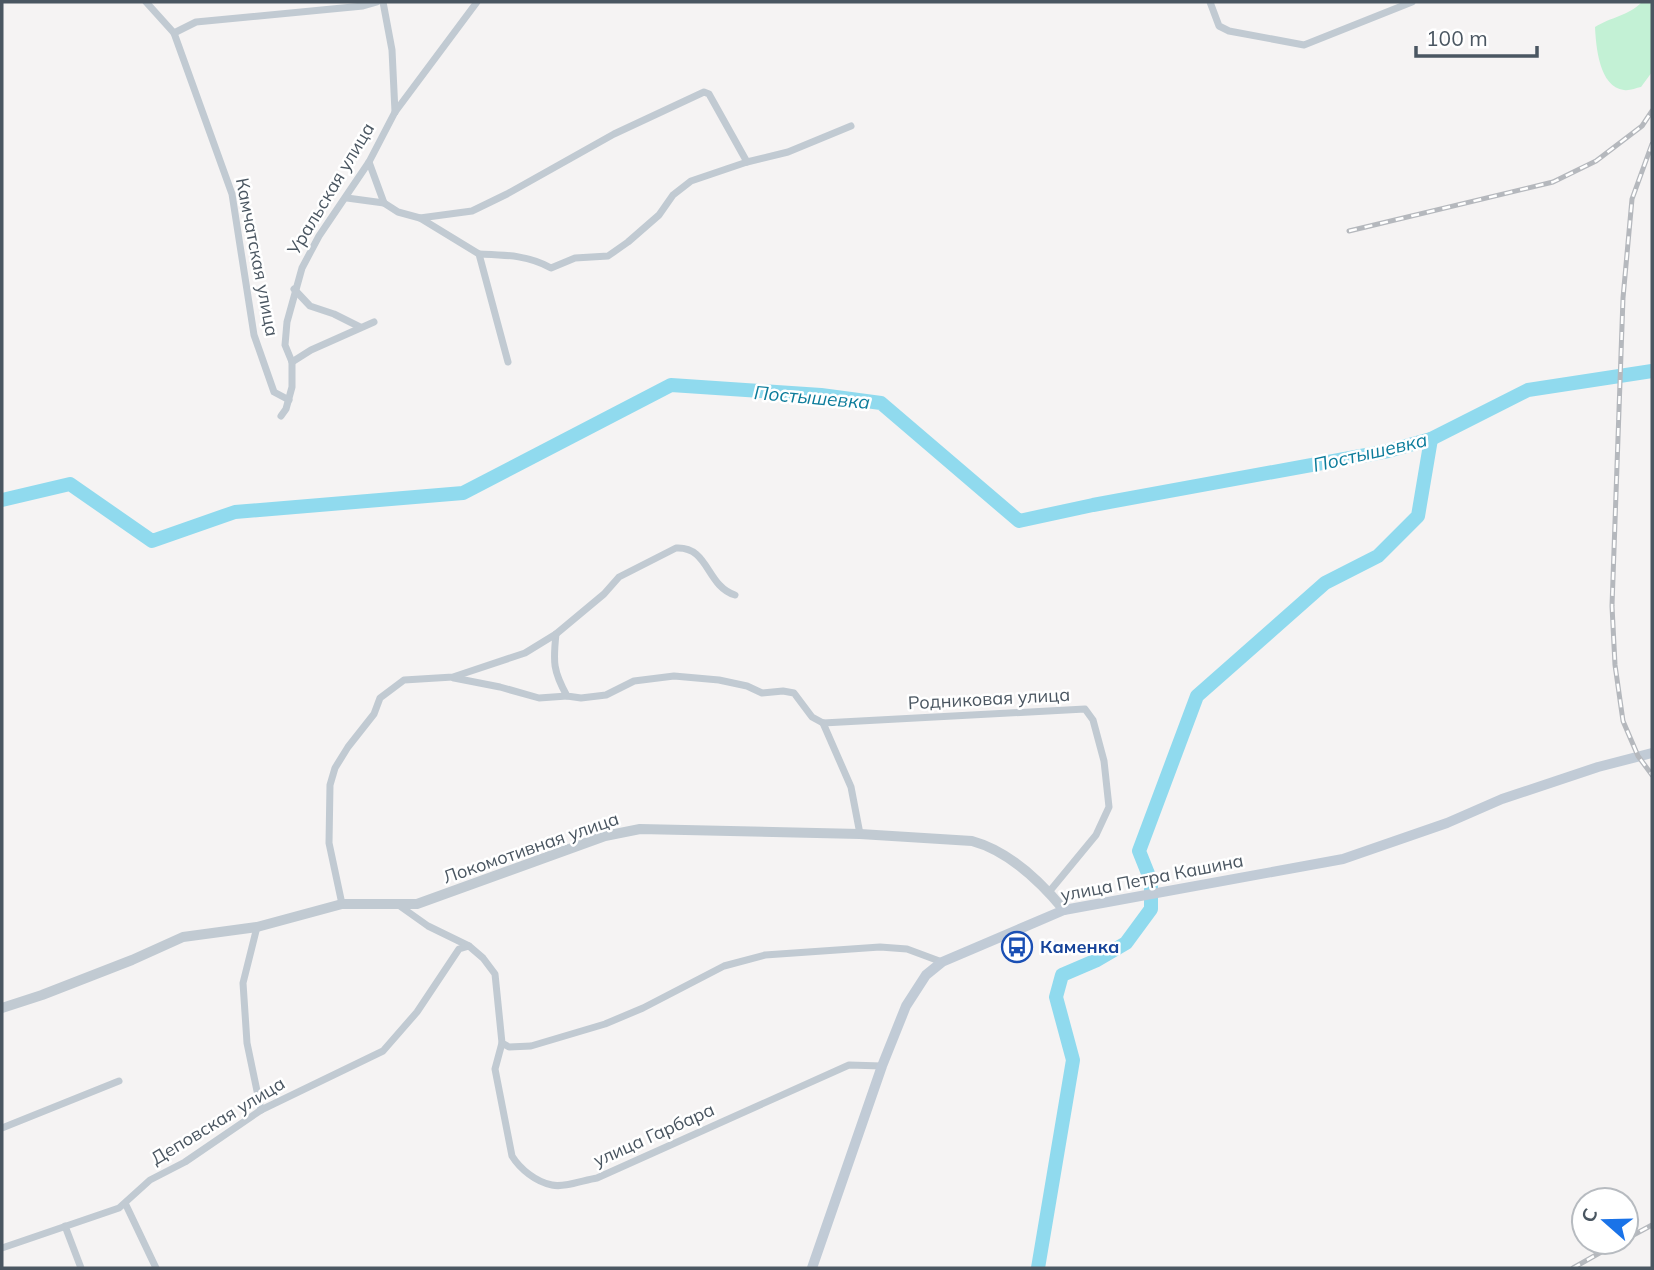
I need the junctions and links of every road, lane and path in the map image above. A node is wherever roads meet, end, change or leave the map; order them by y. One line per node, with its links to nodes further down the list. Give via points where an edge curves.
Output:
1 (146, 2): 9 (street, Камчатская улица)
2 (377, 2): 9 (street, via 196,22)
3 (383, 2): 10 (street, via 392,50)
4 (477, 2): 10 (street, Уральская улица)
5 (1210, 2): 8 (street, via 1219,26 1229,31 1304,45)
6 (1384, 2): 8 (street)
7 (1412, 2): 8 (street)
8 (1386, 12)
9 (174, 33): 23 (street, Камчатская улица, via 232,194 254,335 274,392)
10 (395, 112): 12 (street, Уральская улица)
11 (851, 126): 13 (street, via 788,152)
12 (369, 162): 14 (street, Уральская улица); 15 (street)
13 (747, 162): 16 (street, via 704,92 614,134 472,211); 17 (street, via 691,181 673,195 659,215 608,256 575,258 551,268 517,255)
14 (347, 198): 15 (street); 18 (street, Уральская улица, via 319,236)
15 (384, 204): 16 (street)
16 (420, 218): 17 (street)
17 (479, 254): 22 (street)
18 (294, 289): 20 (street, via 310,306); 21 (street, Уральская улица, via 285,345)
19 (374, 322): 20 (street)
20 (360, 327): 21 (street)
21 (292, 362): 23 (street, Уральская улица)
22 (508, 362)
23 (289, 400): 24 (street, Уральская улица)
24 (281, 416)
25 (735, 595): 26 (street, via 717,583 698,553 676,548 619,577)
26 (556, 634): 27 (street, via 525,653); 28 (street, via 553,664)
27 (453, 677): 28 (street, via 538,698); 33 (street, via 404,680 380,698 374,714 335,768 330,785 330,843)
28 (567, 696): 29 (street, via 606,695 634,681 674,676 719,680 762,693 794,693 812,717)
29 (823, 723): 31 (street, via 851,787); 32 (street, Родниковая улица, via 1084,709 1093,720 1104,761 1109,807 1096,835)
30 (1652, 753): 35 (main road, улица Петра Кашина, via 1502,799 1343,859)
31 (860, 835): 32 (street, Локомотивная улица, via 972,841 989,846); 34 (street, Локомотивная улица, via 640,829 605,836 417,904)
32 (1049, 892): 35 (street, Локомотивная улица)
33 (342, 904): 34 (street, Локомотивная улица); 36 (street, Локомотивная улица)
34 (397, 904): 37 (street, via 428,926)
35 (1064, 910): 38 (main road, улица Петра Кашина)
36 (257, 927): 39 (street, Локомотивная улица, via 184,937); 43 (street, via 243,983 247,1043)
37 (470, 946): 40 (street, via 495,974); 43 (street, Деповская улица, via 459,949 417,1012 383,1051)
38 (942, 962): 40 (street, via 906,949 880,947 765,955 724,966 605,1024 531,1046); 41 (main road, улица Петра Кашина, via 915,989)
39 (2, 1008)
40 (502, 1043): 41 (street, улица Гарбара, via 495,1069 512,1156 528,1174 553,1186 597,1178 849,1065)
41 (882, 1066): 50 (main road, улица Петра Кашина)
42 (119, 1082): 44 (street)
43 (261, 1110): 45 (street, Деповская улица, via 150,1180)
44 (2, 1128)
45 (125, 1205): 46 (street, Деповская улица); 49 (street)
46 (65, 1226): 47 (street, Деповская улица); 48 (street)
47 (2, 1248)
48 (81, 1268)
49 (156, 1268)
50 (812, 1268)

